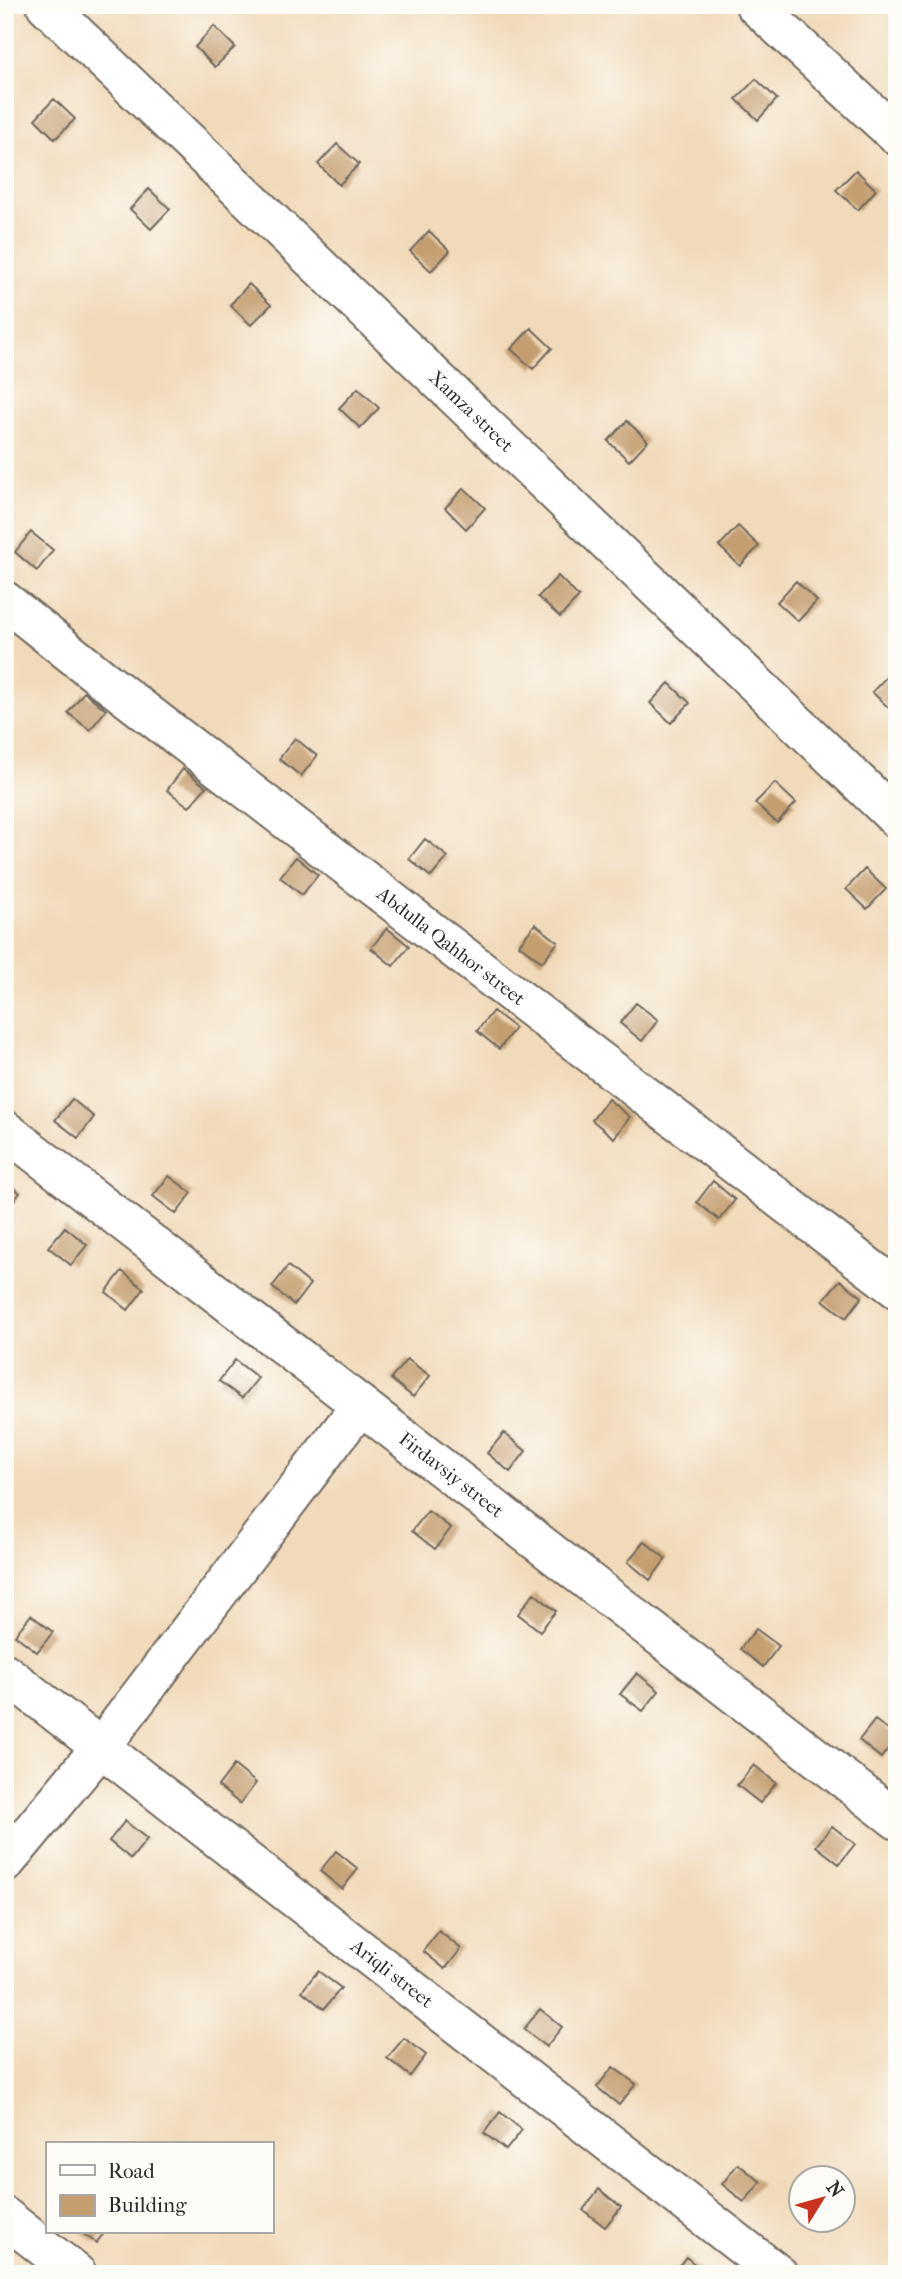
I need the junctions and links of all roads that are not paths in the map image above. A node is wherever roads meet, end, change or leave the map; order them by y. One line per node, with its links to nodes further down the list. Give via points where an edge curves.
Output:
1 (46, 5): 5 (street, Xamza street)
2 (755, 5): 3 (street)
3 (897, 136)
4 (5, 601): 7 (street, Abdulla Qahhor street)
5 (897, 819)
6 (5, 1130): 8 (street, Firdavsiy street)
7 (897, 1289)
8 (360, 1406): 10 (street); 11 (street, Firdavsiy street)
9 (5, 1673): 10 (street, Ariqli street)
10 (101, 1747): 12 (street); 15 (street, Ariqli street)
11 (897, 1820)
12 (5, 1863)
13 (5, 2217): 14 (street)
14 (77, 2274)
15 (778, 2274)

